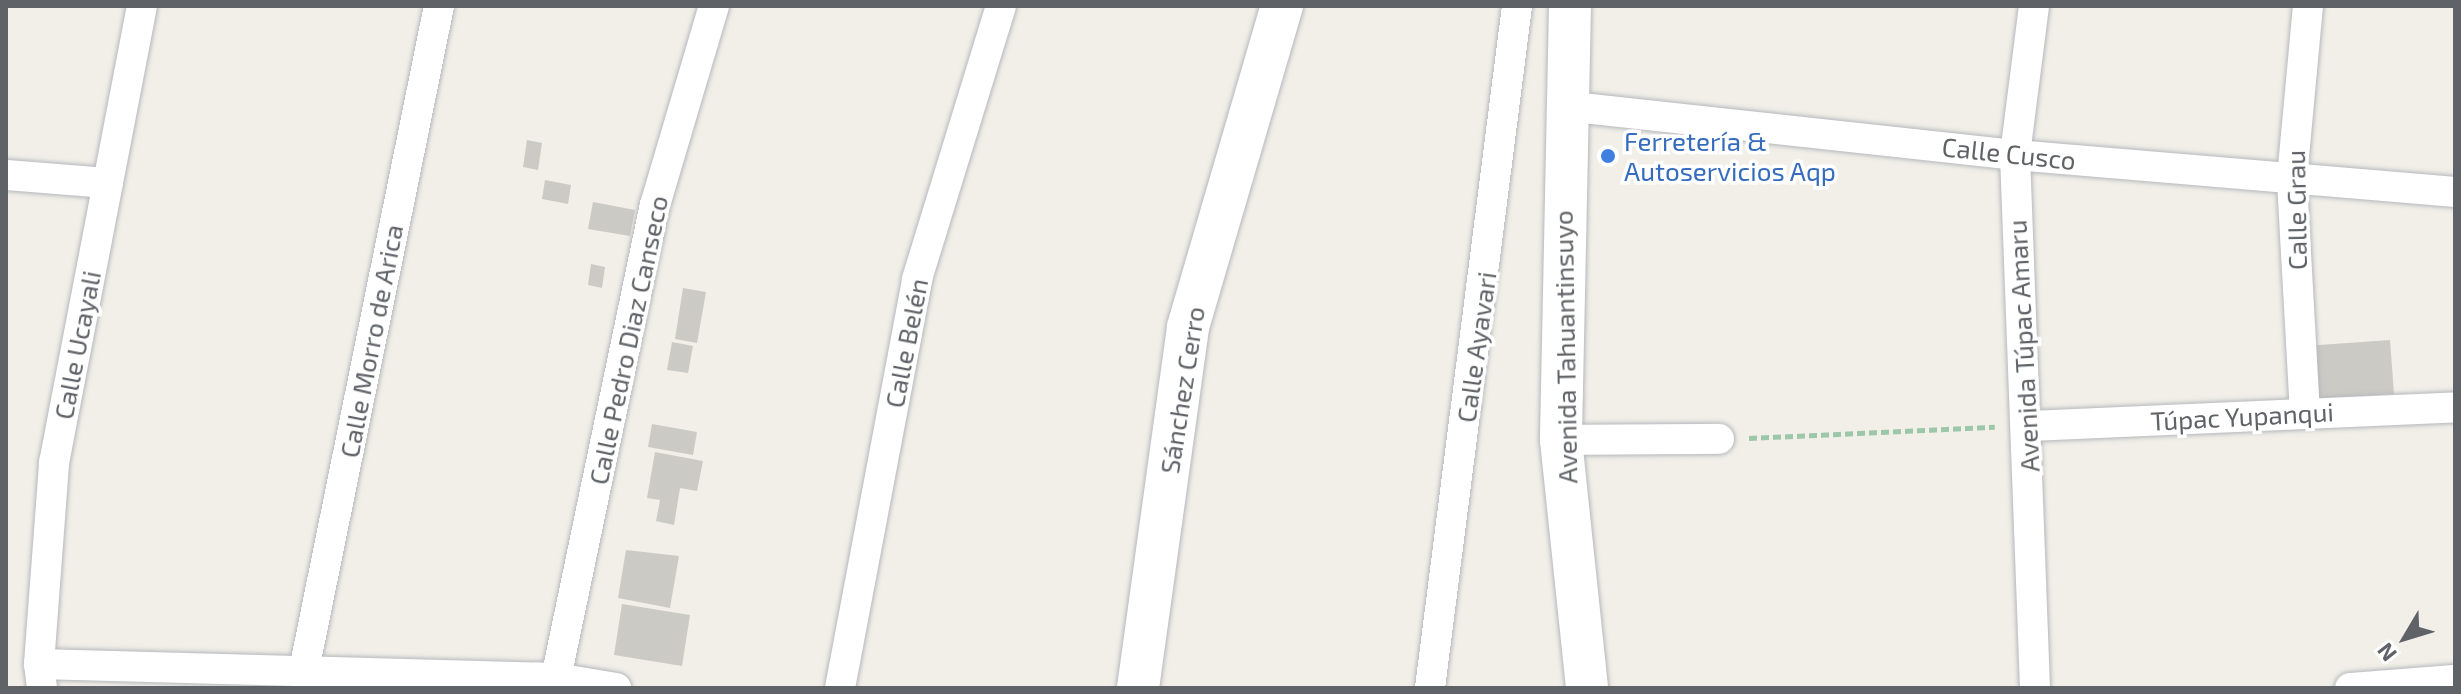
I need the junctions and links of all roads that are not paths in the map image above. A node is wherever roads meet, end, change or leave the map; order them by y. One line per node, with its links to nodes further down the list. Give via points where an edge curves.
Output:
1 (142, 6): 14 (street, Calle Ucayali)
2 (439, 6): 21 (street, Calle Morro de Arica)
3 (714, 6): 23 (street, Calle Pedro Diaz Canseco, via 655,205)
4 (1001, 6): 27 (street, Calle Belén, via 917,279)
5 (1282, 6): 28 (street, Sánchez Cerro, via 1188,327)
6 (1517, 6): 29 (street, Calle Ayavari)
7 (1570, 6): 10 (street, Avenida Tahuantinsuyo)
8 (2034, 6): 11 (street, Avenida Túpac Amaru)
9 (2308, 6): 13 (street, Calle Grau)
10 (1564, 106): 11 (street, Calle Cusco); 20 (street, Avenida Tahuantinsuyo)
11 (2015, 155): 13 (street, Calle Cusco); 18 (street, Avenida Túpac Amaru)
12 (6, 175): 14 (street)
13 (2292, 178): 15 (street, Calle Cusco); 17 (street, Calle Grau)
14 (108, 183): 22 (street, Calle Ucayali, via 54,463)
15 (2455, 192)
16 (2455, 407): 17 (street, Túpac Yupanqui)
17 (2305, 414): 18 (street, Túpac Yupanqui)
18 (2028, 426): 31 (street, Avenida Túpac Amaru)
19 (1719, 439): 20 (street)
20 (1561, 440): 30 (street, Avenida Tahuantinsuyo)
21 (303, 675): 22 (street); 25 (street)
22 (41, 676)
23 (556, 678): 25 (street); 26 (street)
24 (2455, 680): 32 (street)
25 (454, 682)
26 (616, 688)
27 (840, 688)
28 (1138, 688)
29 (1430, 688)
30 (1587, 688)
31 (2035, 688)
32 (2350, 688)

